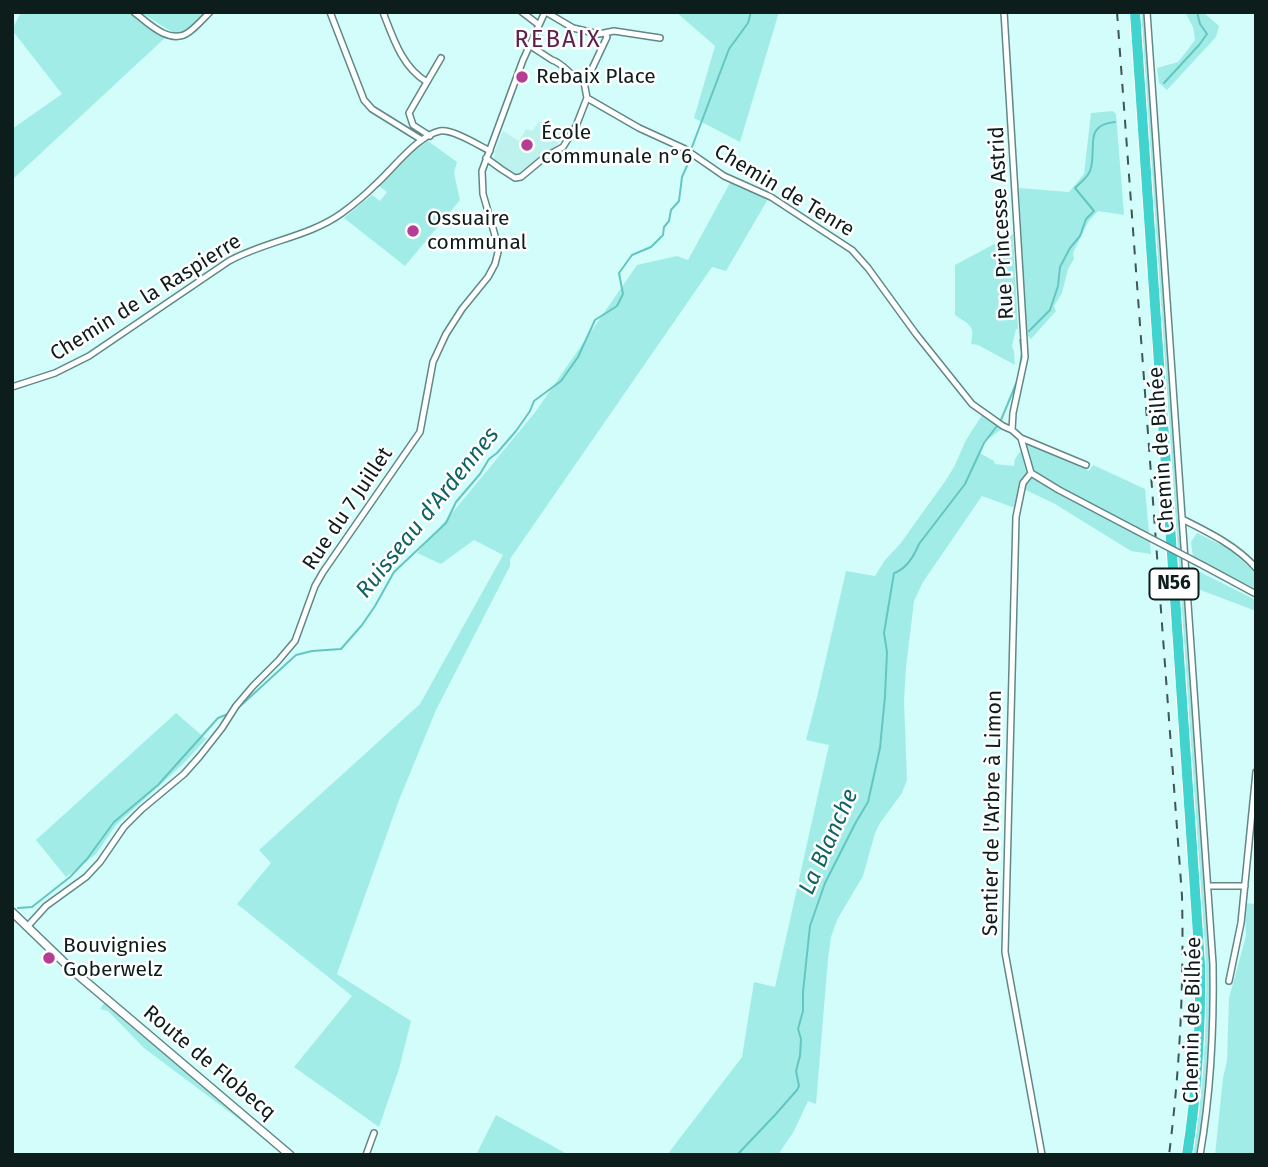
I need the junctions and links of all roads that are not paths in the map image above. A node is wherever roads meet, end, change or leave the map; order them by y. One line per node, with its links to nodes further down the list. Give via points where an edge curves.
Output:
1 (134, 12): 2 (street, via 165,35 177,37 190,32)
2 (210, 12)
3 (330, 12): 19 (street, via 364,100)
4 (383, 12): 15 (street, via 400,54)
5 (522, 12): 10 (street)
6 (546, 12): 10 (street, Rue du 7 Juillet); 11 (street, via 573,28)
7 (1004, 12): 23 (street, Rue Princesse Astrid, via 1025,357)
8 (1135, 12): 40 (highway, N56, via 1200,964 1196,1089)
9 (1147, 12): 27 (street, Chemin de Bilhée)
10 (539, 25): 13 (street, Rue du 7 Juillet)
11 (605, 33): 12 (street); 16 (street, via 604,45)
12 (660, 38)
13 (529, 45): 16 (street); 20 (street, Rue du 7 Juillet)
14 (441, 58): 15 (street)
15 (427, 82): 18 (street, via 409,113 413,125)
16 (584, 82): 17 (street)
17 (587, 98): 21 (street, via 563,147 522,177 515,178); 23 (street, Chemin de Tenre, via 685,149 724,176 771,197 852,250 972,404)
18 (430, 136): 19 (street, Chemin de la Raspierre); 20 (street, via 445,131)
19 (422, 140): 22 (street, Chemin de la Raspierre, via 341,214 307,232 242,253 89,356)
20 (489, 151): 21 (street, Rue du 7 Juillet)
21 (486, 158): 34 (street, Rue du 7 Juillet, via 481,183 498,252 488,277 462,309 433,362 420,432 323,572 295,641 236,706 184,774 124,827 86,877 46,906)
22 (12, 387)
23 (1012, 430): 24 (street, Chemin de Tenre)
24 (1021, 438): 25 (street, Chemin de Tenre); 26 (street)
25 (1086, 465)
26 (1031, 473): 29 (street, bridge); 39 (street, Sentier de l'Arbre à Limon, via 1023,484 1016,517 1005,952)
27 (1182, 519): 28 (street, via 1234,548); 31 (street, Chemin de Bilhée)
28 (1256, 568)
29 (1256, 594)
30 (1256, 772): 32 (street, Chemin de Bilhée)
31 (1208, 886): 32 (street); 41 (street, Chemin de Bilhée, via 1213,1011)
32 (1245, 887): 35 (street, Chemin de Bilhée)
33 (12, 912): 34 (street, Route de Flobecq)
34 (27, 927): 37 (street, Route de Flobecq)
35 (1229, 981)
36 (374, 1133): 38 (street)
37 (290, 1155)
38 (366, 1155)
39 (1042, 1155)
40 (1187, 1155)
41 (1200, 1155)

